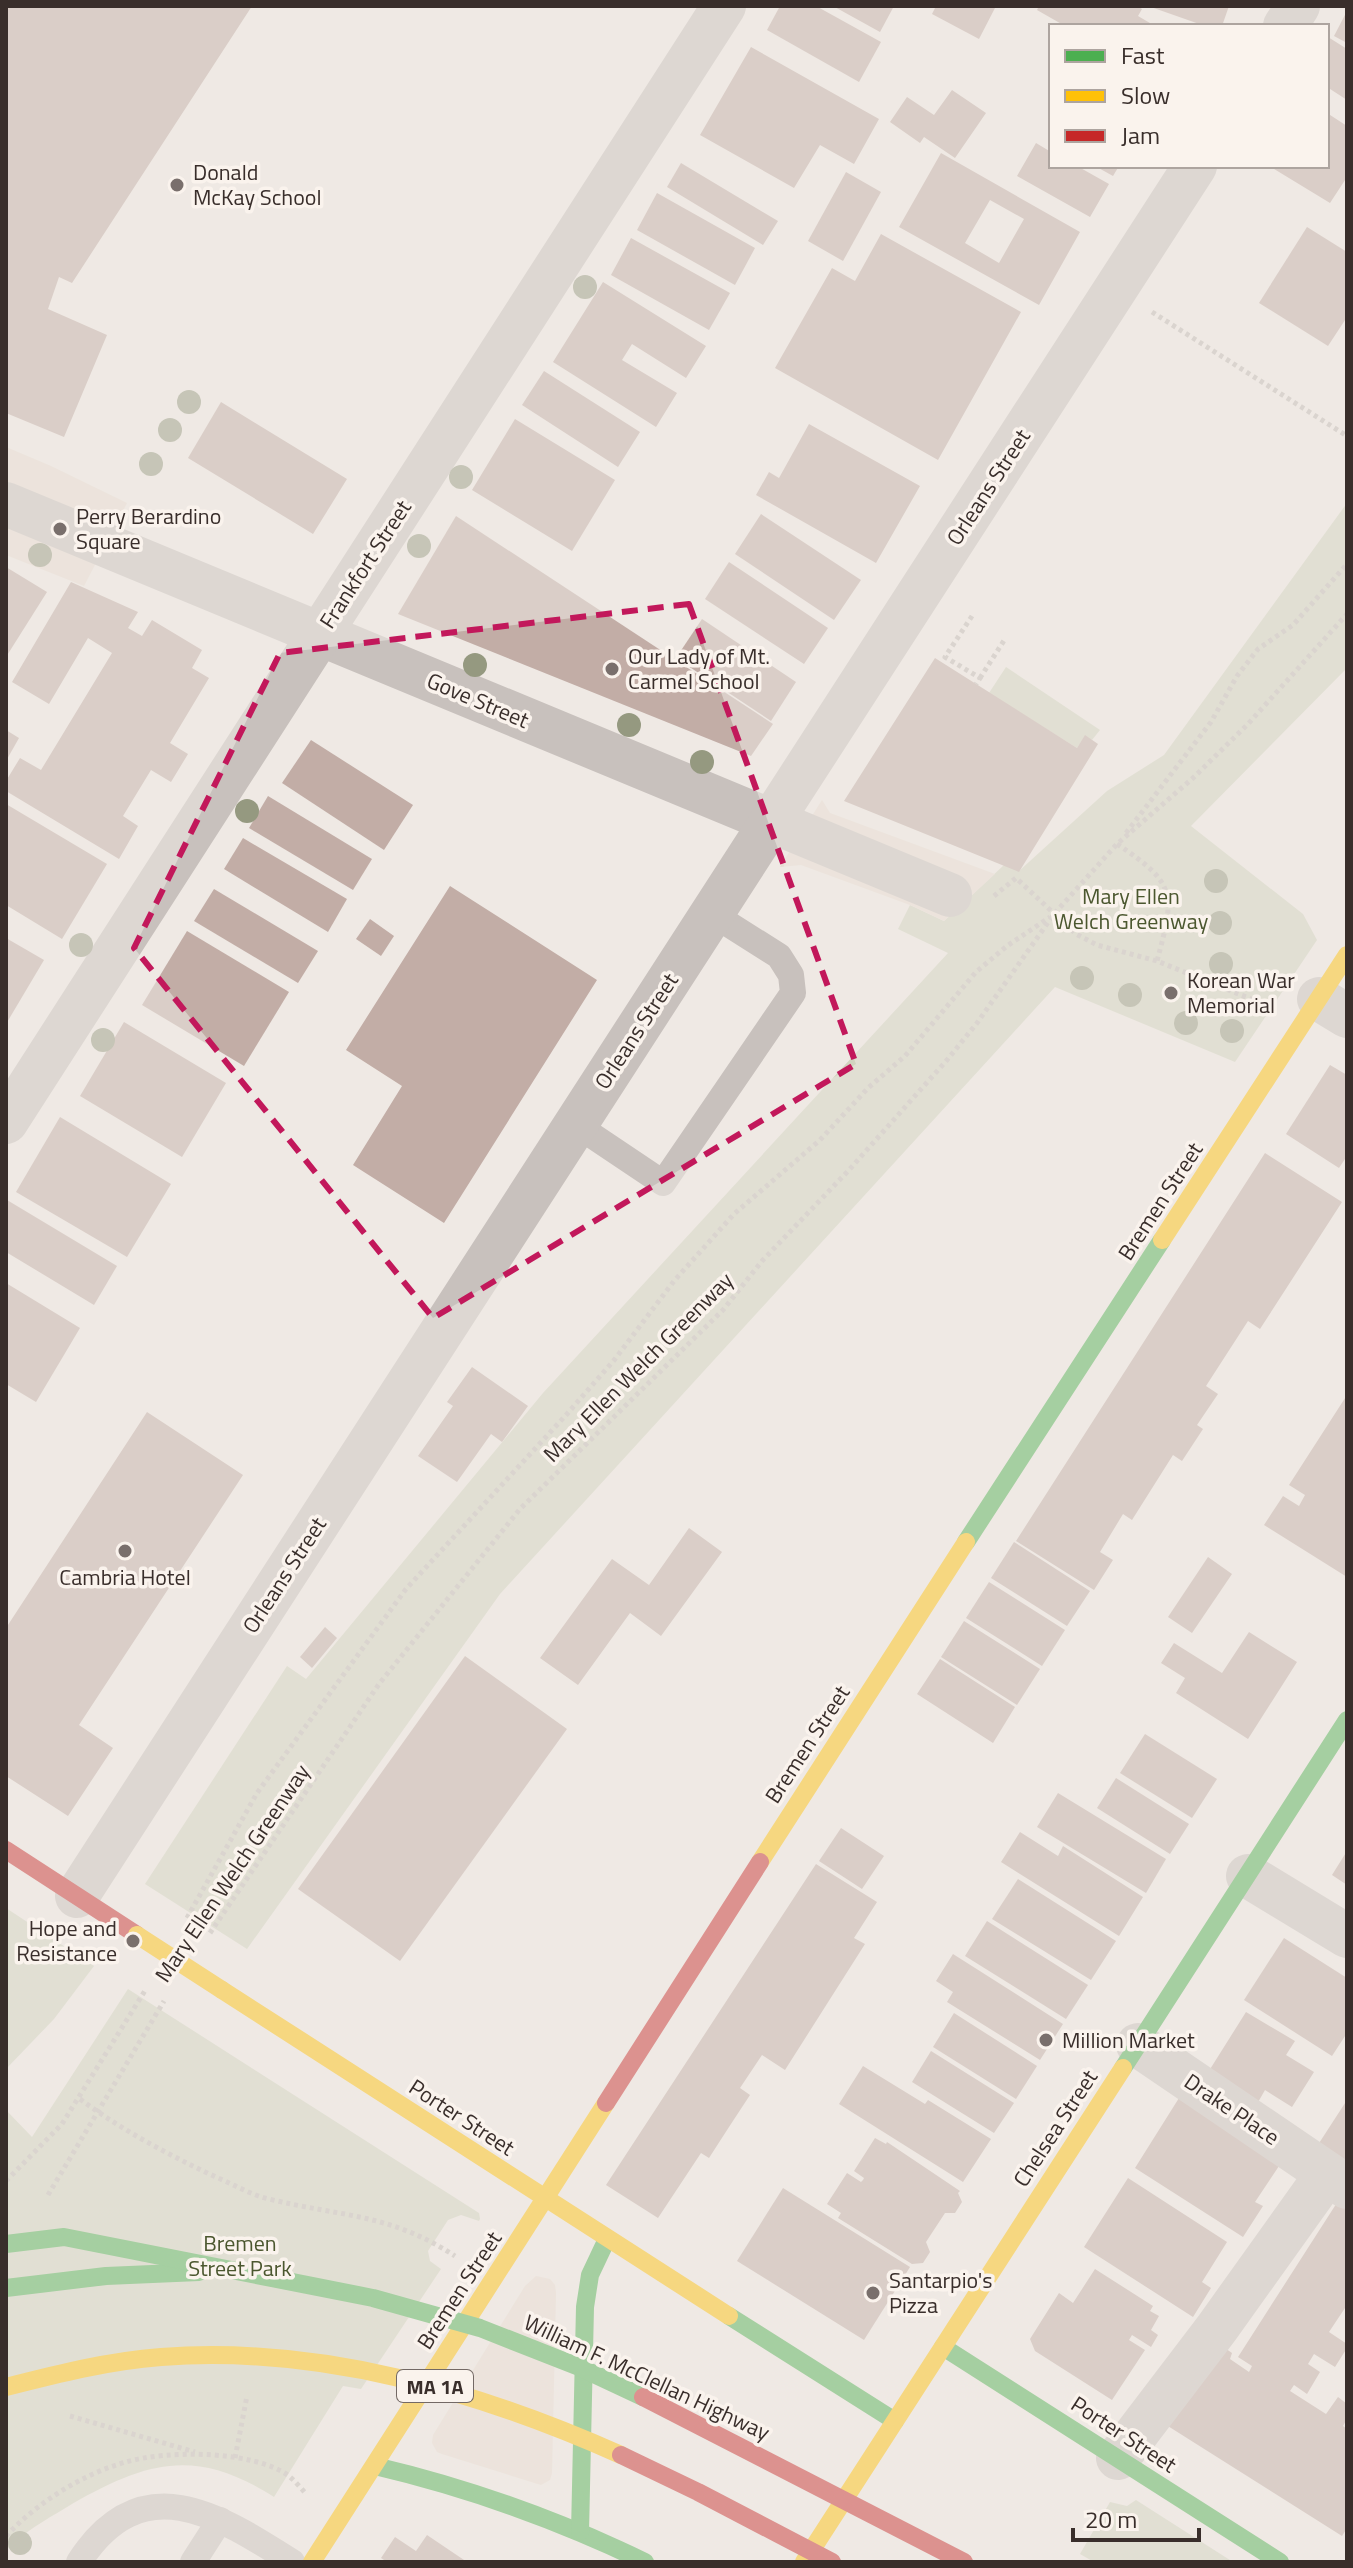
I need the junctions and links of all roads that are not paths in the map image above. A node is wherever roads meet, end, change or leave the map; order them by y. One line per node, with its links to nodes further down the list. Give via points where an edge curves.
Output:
1 (724, 6): 6 (street, Frankfort Street)
2 (1298, 6): 3 (street)
3 (1286, 24)
4 (1194, 168): 7 (street, Orleans Street)
5 (6, 504): 6 (street, Gove Street)
6 (320, 634): 7 (street, Gove Street); 12 (street, Frankfort Street)
7 (771, 822): 8 (street, Gove Street); 9 (street, Orleans Street)
8 (950, 895)
9 (711, 913): 13 (street, Orleans Street); 13 (lane, via 779,956 791,975 793,993 663,1183)
10 (1347, 955): 11 (main road, Bremen Street)
11 (1333, 1007): 21 (main road, Bremen Street, via 794,1808)
12 (6, 1122)
13 (575, 1124): 17 (street, Orleans Street)
14 (1347, 1720): 16 (main road, Chelsea Street)
15 (6, 1850): 17 (main road, Porter Street)
16 (1248, 1876): 18 (street); 19 (main road, Chelsea Street)
17 (77, 1896): 21 (main road, Porter Street, bridge)
18 (1347, 1936)
19 (1138, 2045): 20 (street, Drake Place); 26 (main road, Chelsea Street)
20 (1337, 2180): 29 (street)
21 (545, 2199): 22 (main road, Porter Street); 30 (main road, Bremen Street)
22 (607, 2239): 28 (main road, Porter Street); 32 (main road, via 590,2275 585,2307)
23 (6, 2244): 24 (main road, bridge, via 64,2237)
24 (309, 2284): 25 (main road, William F. McClellan Highway, bridge, via 180,2272); 40 (main road, William F. McClellan Highway, bridge, via 457,2321 579,2367)
25 (6, 2288)
26 (943, 2347): 28 (main road, Chelsea Street); 29 (main road, Porter Street)
27 (6, 2387): 39 (main road, MA 1A, bridge, via 109,2362 188,2355 266,2356 372,2370 479,2399 570,2432)
28 (895, 2421): 38 (main road, Chelsea Street)
29 (1118, 2458): 41 (main road, Porter Street)
30 (375, 2466): 32 (main road, via 480,2494); 36 (main road, Bremen Street)
31 (220, 2520): 33 (lane, via 173,2507 142,2510 111,2523); 34 (lane); 35 (lane)
32 (580, 2532): 37 (main road)
33 (79, 2562)
34 (193, 2562)
35 (292, 2562)
36 (312, 2562)
37 (645, 2562)
38 (804, 2562)
39 (832, 2562)
40 (964, 2562)
41 (1280, 2562)

